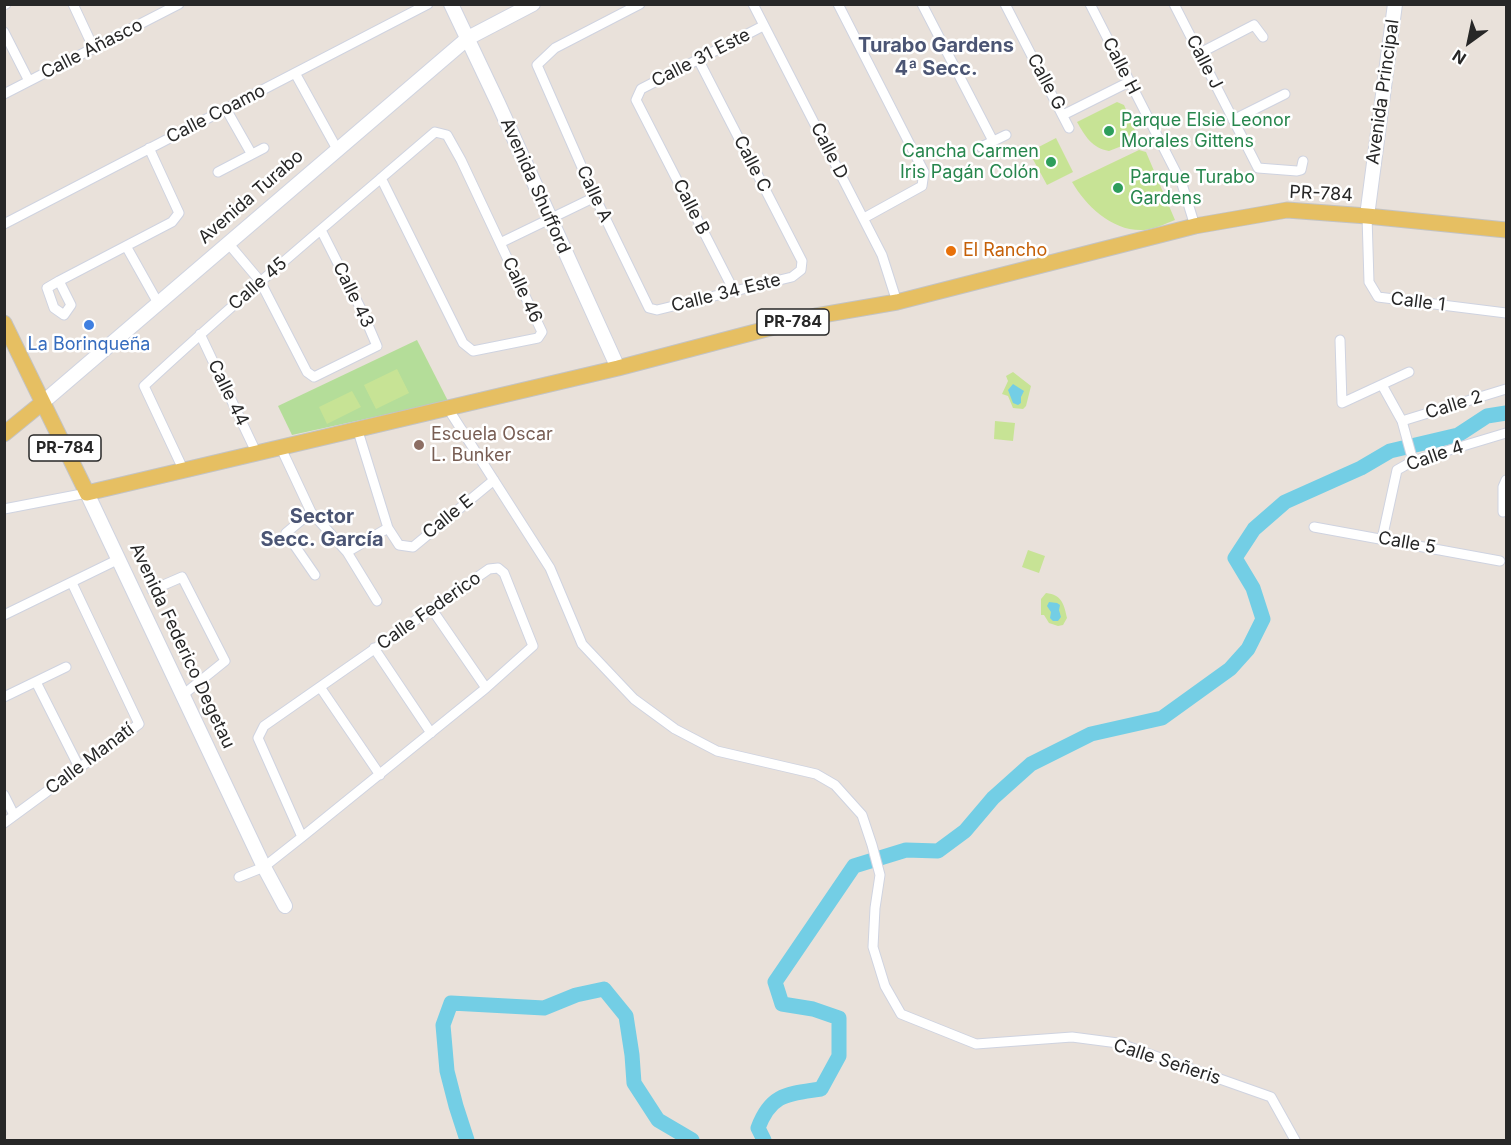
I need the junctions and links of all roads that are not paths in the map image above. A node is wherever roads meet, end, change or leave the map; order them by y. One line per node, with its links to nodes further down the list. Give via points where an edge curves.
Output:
1 (73, 4): 18 (street)
2 (428, 4): 21 (street, Calle Coamo)
3 (451, 4): 17 (street, Avenida Shufford)
4 (533, 4): 17 (street, Avenida Turabo)
5 (640, 4): 42 (street, Calle A, via 555,48 537,65)
6 (753, 4): 14 (street, Calle D)
7 (838, 4): 44 (street, via 924,172 922,186)
8 (922, 4): 33 (street)
9 (1005, 4): 27 (street, Calle G)
10 (1090, 4): 23 (street, Calle H)
11 (1174, 4): 19 (street, Calle J)
12 (1395, 4): 43 (street, Avenida Principal)
13 (177, 5): 18 (street, Calle Añasco)
14 (763, 26): 20 (street, Calle 31 Este); 44 (street, Calle D)
15 (4, 32): 22 (street)
16 (1263, 36): 19 (street, via 1254,25)
17 (468, 38): 37 (street, Avenida Turabo); 45 (street, Avenida Shufford)
18 (94, 49): 22 (street, Calle Añasco)
19 (1200, 53): 28 (street, Calle J)
20 (698, 59): 29 (street, Calle 31 Este, via 641,89 636,100); 53 (street, Calle C, via 802,261)
21 (295, 73): 26 (street, Calle Coamo); 37 (street)
22 (29, 81): 24 (street, Calle Añasco)
23 (1129, 82): 27 (street); 47 (street, Calle H, via 1182,184)
24 (4, 94)
25 (1285, 94): 28 (street)
26 (226, 109): 35 (street, Calle Coamo); 38 (street)
27 (1063, 115): 30 (street, Calle G)
28 (1233, 120): 39 (street, Calle J, via 1258,168 1297,171)
29 (648, 123): 56 (street, Calle B)
30 (1069, 128)
31 (447, 135): 41 (street, Calle 45, via 435,132); 51 (street, Calle 46)
32 (1006, 135): 33 (street)
33 (993, 141): 34 (street)
34 (981, 147)
35 (149, 148): 46 (street, Calle Coamo); 52 (street, via 179,213 172,222)
36 (264, 148): 38 (street)
37 (337, 149): 50 (street, Avenida Turabo)
38 (251, 153): 40 (street)
39 (1303, 161)
40 (218, 172)
41 (381, 178): 48 (street, Calle 45); 51 (street, Calle 46, via 463,343 473,351 538,338 542,332)
42 (596, 197): 45 (street); 59 (street, Calle A)
43 (1367, 216): 47 (main road, PR-784 / PR-784, via 1287,210); 49 (main road, PR-784 / PR-784); 60 (street, Calle 1, via 1369,282 1378,297)
44 (864, 218): 57 (street, Calle D, via 882,255)
45 (551, 219): 51 (street); 64 (street, Avenida Shufford)
46 (4, 224)
47 (1195, 226): 57 (main road, PR-784 / PR-784)
48 (321, 230): 55 (street, Calle 45); 55 (street, Calle 43, via 377,346 314,377 307,372)
49 (1506, 230)
50 (228, 243): 55 (street, Calle 43); 58 (street, Avenida Turabo)
51 (500, 243)
52 (126, 246): 54 (street); 58 (street)
53 (801, 270): 56 (street, Calle 34 Este, via 792,277)
54 (59, 281)
55 (260, 281): 62 (street, Calle 45)
56 (734, 291): 59 (street, Calle 34 Este, via 657,310)
57 (897, 302): 64 (main road, PR-784 / PR-784, via 816,316)
58 (158, 303): 68 (street, Avenida Turabo)
59 (649, 308)
60 (1506, 313)
61 (4, 323): 68 (main road, Avenida Federico Degetau)
62 (200, 334): 75 (street, Calle 44); 77 (street, Calle 45, via 144,386)
63 (1340, 340): 66 (street, via 1342,403)
64 (618, 368): 69 (main road, PR-784 / PR-784)
65 (1409, 372): 66 (street)
66 (1382, 386): 70 (street)
67 (1506, 388): 70 (street, Calle 2)
68 (42, 403): 73 (main road, Avenida Turabo); 80 (main road, Avenida Federico Degetau / PR-784)
69 (447, 407): 71 (main road, PR-784 / PR-784); 78 (street, Calle Señeris)
70 (1402, 421): 76 (street)
71 (357, 428): 74 (main road, PR-784 / PR-784); 85 (street)
72 (1506, 433): 76 (street, Calle 4)
73 (4, 434)
74 (280, 446): 75 (main road, PR-784 / PR-784); 82 (street)
75 (256, 452): 77 (main road, PR-784 / PR-784)
76 (1412, 456): 86 (street, Calle 4, via 1397,470)
77 (183, 469): 80 (main road, PR-784 / PR-784)
78 (494, 480): 85 (street, Calle E, via 413,546 399,545); 113 (street, Calle Señeris, via 550,568 582,644 634,699 675,729 717,751 816,774 835,785 861,815 880,875 873,948 885,986 902,1014 976,1044 1072,1037 1118,1043 1271,1097)
79 (1506, 480): 83 (street)
80 (87, 493): 81 (street); 88 (street, Avenida Federico Degetau)
81 (4, 509)
82 (311, 512): 87 (street); 90 (street, via 286,533)
83 (1503, 512)
84 (1314, 527): 86 (street, Calle 5)
85 (388, 528): 87 (street)
86 (1382, 539): 89 (street, Calle 5)
87 (347, 552): 93 (street)
88 (119, 559): 91 (street); 101 (street, Avenida Federico Degetau)
89 (1500, 561)
90 (315, 575)
91 (72, 584): 95 (street); 104 (street, Calle Manatí, via 139,724)
92 (152, 590): 101 (street, via 182,577 225,661)
93 (377, 601)
94 (431, 608): 96 (street, Calle Federico); 100 (street); 100 (street, Calle Federico, via 489,569 498,568 504,573 533,645)
95 (4, 615)
96 (375, 648): 99 (street, Calle Federico); 103 (street)
97 (66, 667): 98 (street)
98 (36, 682): 102 (street); 104 (street)
99 (320, 687): 105 (street); 109 (street, Calle Federico, via 264,726 258,738)
100 (486, 688): 103 (street, Calle Federico)
101 (184, 694): 110 (street, Avenida Federico Degetau)
102 (4, 697)
103 (431, 733): 105 (street, Calle Federico)
104 (79, 767): 107 (street, Calle Manatí)
105 (380, 775): 109 (street, Calle Federico)
106 (4, 795): 107 (street)
107 (14, 815): 108 (street, Calle Manatí)
108 (4, 823)
109 (302, 837): 110 (street, Calle Federico)
110 (264, 867): 111 (street, Calle Federico); 112 (street, Avenida Federico Degetau)
111 (239, 877)
112 (285, 906)
113 (1295, 1140)

